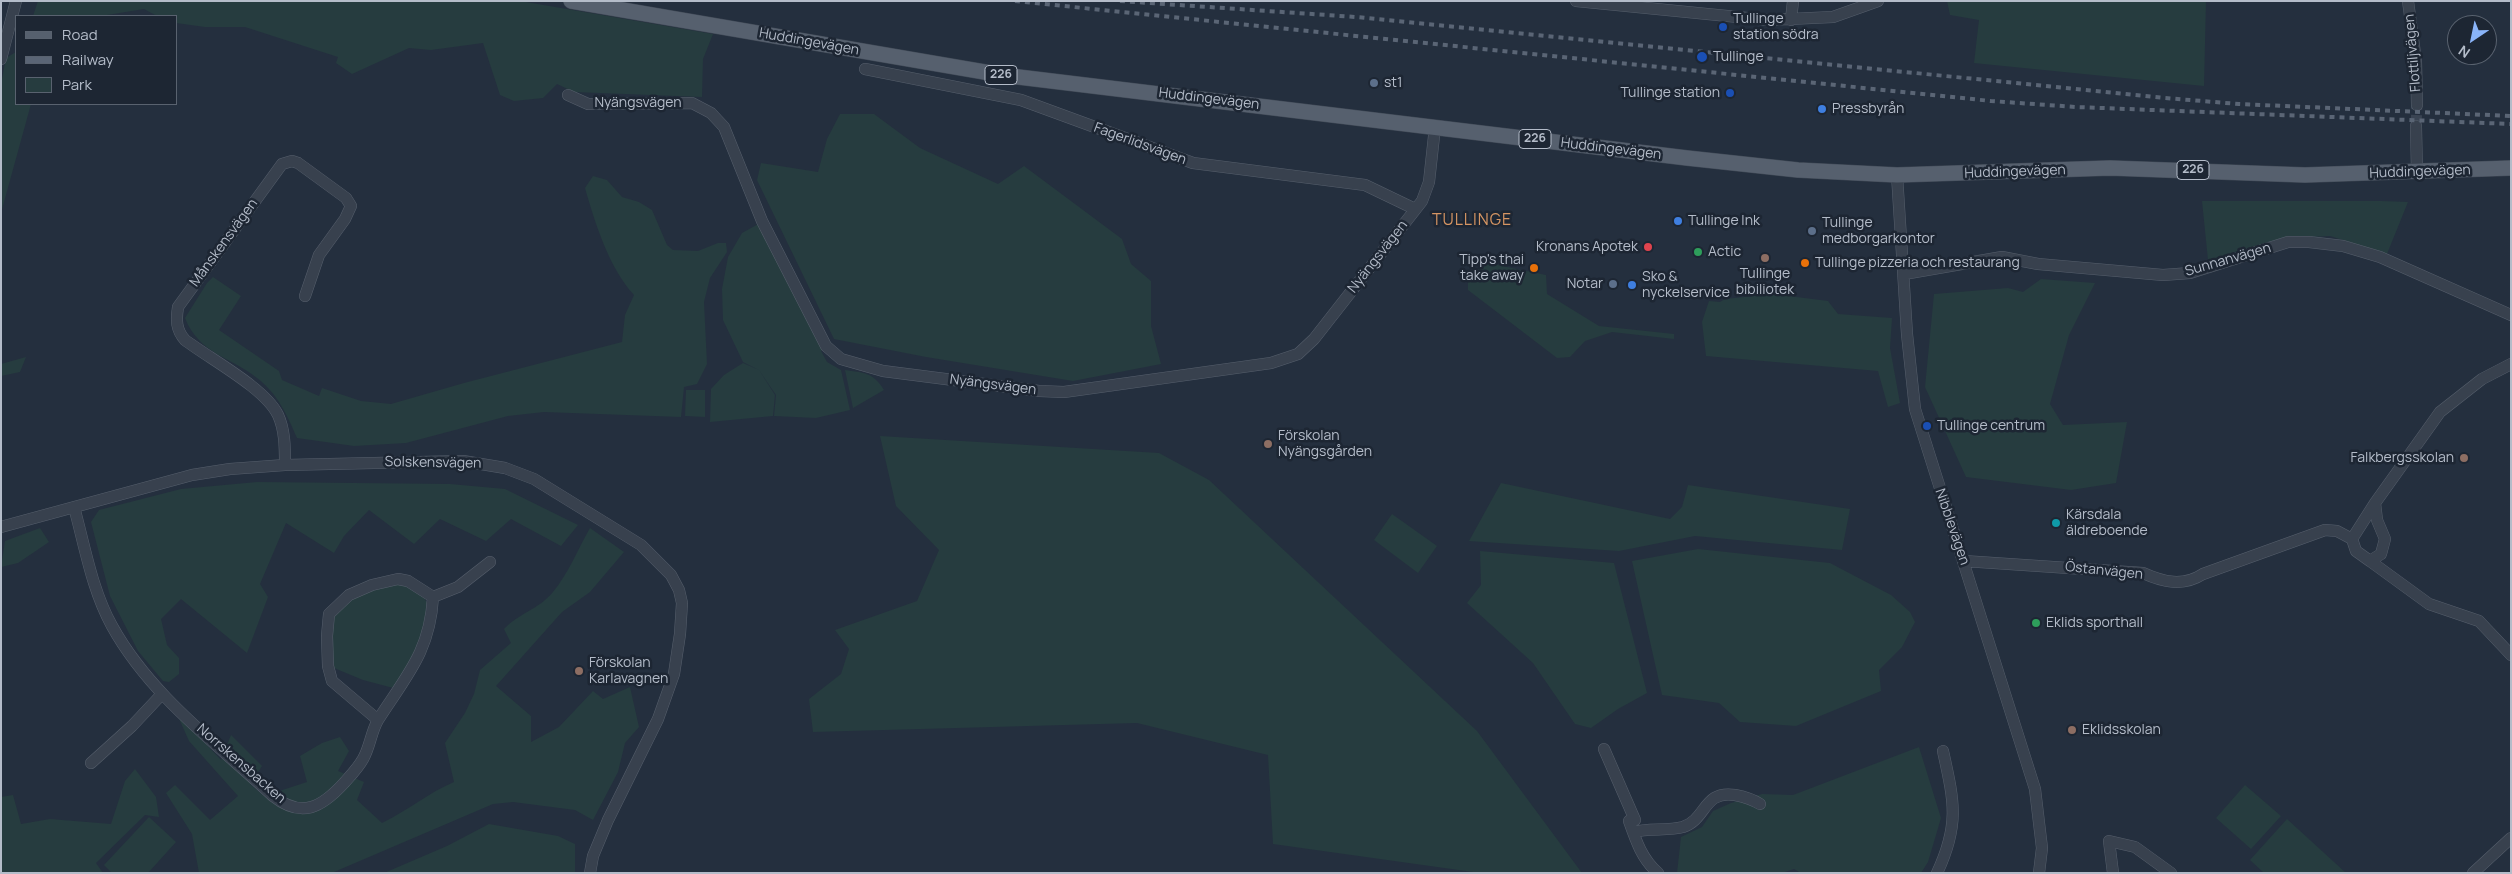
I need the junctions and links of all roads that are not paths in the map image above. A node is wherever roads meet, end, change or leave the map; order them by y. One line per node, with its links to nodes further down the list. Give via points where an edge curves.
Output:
1 (10, 1): 10 (street)
2 (16, 1): 10 (street)
3 (571, 1): 16 (main road, Huddingevägen / 226, via 1002,76)
4 (1576, 1): 8 (street)
5 (1793, 1): 9 (street)
6 (1878, 1): 9 (street, via 1834,17)
7 (2408, 1): 14 (street, Flottiljvägen, via 2416,61)
8 (1603, 3): 9 (street)
9 (1791, 20)
10 (8, 25): 11 (street)
11 (1, 59)
12 (865, 69): 20 (street, Fagerlidsvägen, via 1021,100 1193,164 1365,185)
13 (568, 95): 20 (street, Nyängsvägen, via 588,104 692,103 711,113 724,127 762,221 826,346 841,359 883,371 1064,392 1284,360 1298,354 1314,339)
14 (2417, 105)
15 (2416, 126): 18 (street)
16 (1435, 127): 19 (main road, Huddingevägen / 226, via 1696,159); 20 (street, Nyängsvägen, via 1425,196)
17 (2511, 168): 18 (main road, Huddingevägen / 226)
18 (2416, 172): 19 (main road, Huddingevägen / 226, via 2305,175 2110,168)
19 (1897, 175): 21 (street, Nibblevägen)
20 (1415, 209)
21 (1904, 274): 23 (street, Sunnanvägen, via 2002,257 2038,264 2163,275 2190,273 2288,242 2309,242 2343,246 2380,257); 30 (street, Nibblevägen, via 1915,409)
22 (305, 296): 25 (street, Månskensvägen, via 319,255 345,220 351,206 346,198 298,163 288,162 282,164 212,258 178,307 176,318 185,340 261,393 273,406 282,430)
23 (2511, 315)
24 (2511, 364): 26 (street, via 2482,379 2440,412)
25 (285, 464): 27 (street, Solskensvägen, via 192,475); 43 (street, Solskensvägen, via 463,461 505,468 534,479 641,545 671,575 682,603 674,674 658,719 608,820 593,856)
26 (2375, 504): 29 (street); 31 (street, via 2385,546 2381,554)
27 (74, 507): 28 (street, Solskensvägen); 35 (street, Norrskensbacken, via 96,591 111,625 134,661)
28 (1, 527)
29 (2352, 539): 30 (street, Östanvägen, via 2336,531 2325,530 2187,582 2164,581 2143,573); 31 (street, via 2356,551)
30 (1964, 561): 46 (street, Nibblevägen, via 2035,789 2042,848)
31 (2370, 561): 34 (street, via 2429,604 2479,621)
32 (490, 562): 33 (street, via 458,586)
33 (433, 597): 36 (street, Norrskensbacken, via 432,616 421,654); 36 (street, via 408,581 398,579 372,585 350,595 330,614 326,636 332,681)
34 (2511, 655)
35 (162, 694): 36 (street, Norrskensbacken, via 281,803 296,808 319,805 332,796 363,759); 39 (street)
36 (378, 720)
37 (1604, 749): 41 (street, via 1635,820 1629,821)
38 (1943, 750): 45 (street, via 1954,824)
39 (91, 763)
40 (1760, 804): 41 (street, via 1751,798 1721,794 1712,798 1694,822 1681,828 1648,828)
41 (1633, 832): 44 (street, via 1648,865)
42 (2511, 838): 49 (street)
43 (590, 873)
44 (1658, 873)
45 (1937, 873)
46 (2039, 873)
47 (2113, 873): 48 (street, via 2109,841 2135,847)
48 (2172, 873)
49 (2472, 873)

